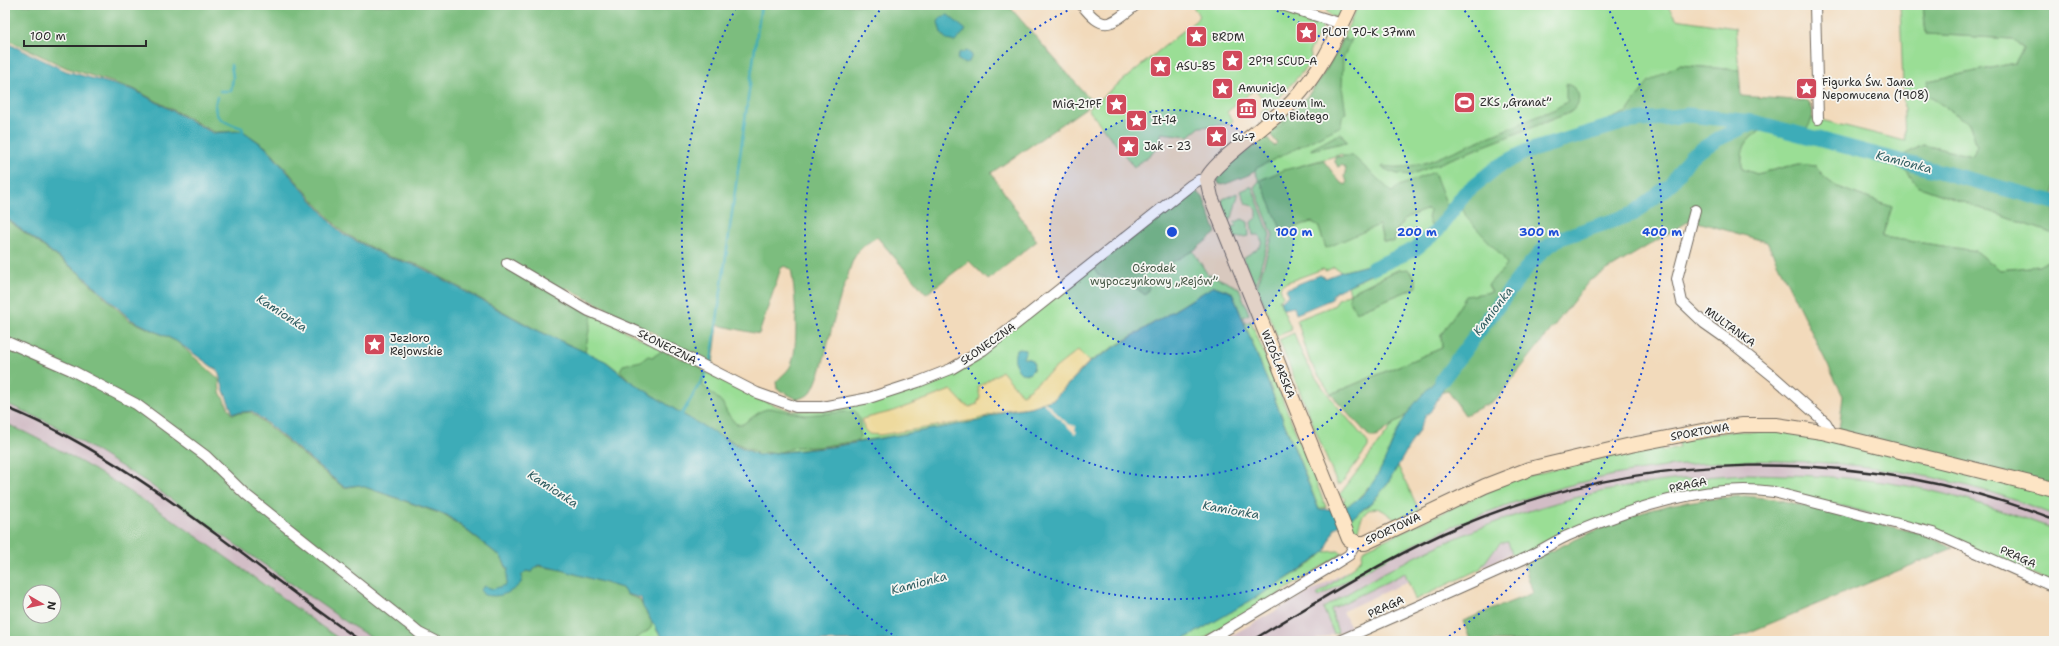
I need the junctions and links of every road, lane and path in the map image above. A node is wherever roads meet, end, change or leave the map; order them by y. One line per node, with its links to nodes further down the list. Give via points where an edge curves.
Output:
1 (1082, 5): 2 (street, via 1093,18 1107,24)
2 (1136, 5)
3 (1282, 5): 6 (street)
4 (1351, 5): 6 (street, SŁONECZNA)
5 (1815, 5): 7 (street)
6 (1342, 24): 8 (street, SŁONECZNA, via 1321,66 1293,101 1215,167)
7 (1818, 119)
8 (1207, 179): 10 (street, SŁONECZNA, via 1191,185 983,350 952,369 871,397 822,407 796,407 757,393 638,332 589,311); 14 (street, WIOŚLARSKA, via 1210,197 1344,531 1349,539)
9 (1695, 210): 12 (street, MULTANKA, via 1676,279 1682,302 1704,323 1773,376 1821,418)
10 (507, 263)
11 (5, 341): 16 (street, via 72,370 136,404 206,456 246,495 407,623)
12 (1833, 434): 13 (street, SPORTOWA); 14 (street, SPORTOWA, via 1776,425 1743,425 1575,457 1529,469 1485,486 1365,542)
13 (2054, 489)
14 (1357, 543): 17 (street, via 1349,555)
15 (2054, 587): 18 (street, PRAGA, via 1933,533 1774,492 1730,489 1670,500 1566,537 1518,562)
16 (435, 641)
17 (1207, 641)
18 (1339, 641)

